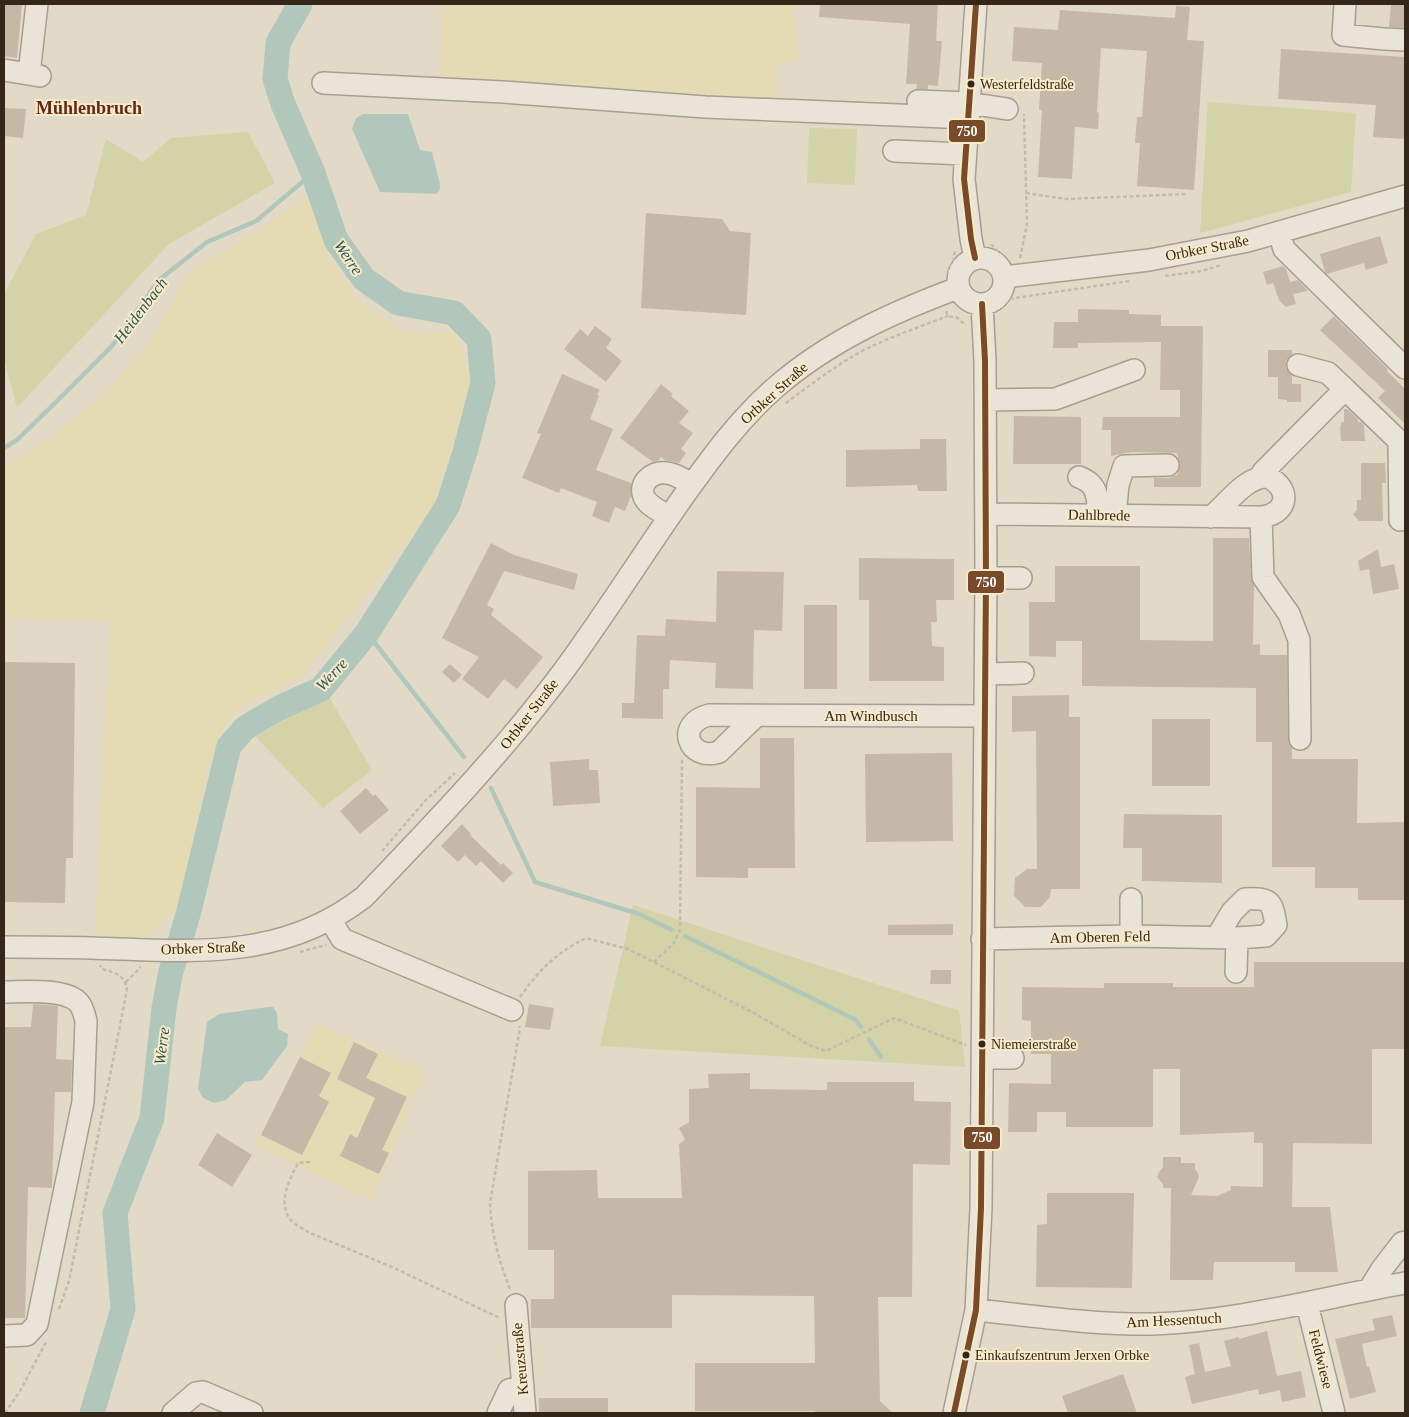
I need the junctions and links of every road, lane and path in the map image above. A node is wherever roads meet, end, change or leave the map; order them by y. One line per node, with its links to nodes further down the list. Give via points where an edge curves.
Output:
1 (37, 4): 5 (street, via 34,75)
2 (976, 4): 8 (street)
3 (1345, 4): 4 (street, via 1344,35)
4 (1405, 40)
5 (4, 70)
6 (323, 83): 8 (street, via 704,107)
7 (895, 100): 8 (street)
8 (969, 110): 9 (street); 11 (street)
9 (1016, 111): 12 (path)
10 (894, 151): 11 (street)
11 (965, 154): 16 (street, via 964,179)
12 (1026, 193): 13 (path, via 1066,199); 17 (path, via 1027,224)
13 (1187, 194)
14 (1405, 196): 15 (street, Orbker Straße)
15 (1279, 232): 17 (street, Orbker Straße, via 1149,260); 22 (street, via 1284,249)
16 (973, 248): 17 (street, via 997,264); 17 (path, via 986,236); 18 (street); 18 (path, via 956,240 953,263 948,273 936,280)
17 (1015, 271): 19 (street, via 999,296 988,303); 19 (path, via 1025,297 1008,300 1001,306 998,321)
18 (949, 291): 19 (street, via 962,295); 20 (path); 30 (street, Orbker Straße, via 856,331 799,368 742,420)
19 (982, 313): 20 (path, via 965,325 958,318); 25 (street)
20 (948, 316): 26 (path, via 896,335 862,352)
21 (1298, 365): 24 (street, via 1328,374)
22 (1405, 368)
23 (1134, 370): 25 (street, via 1055,399)
24 (1345, 389): 28 (street, via 1263,472); 36 (street, via 1399,441)
25 (986, 400): 31 (street)
26 (779, 410)
27 (1168, 465): 32 (street, via 1124,466)
28 (1263, 476): 34 (street, via 1248,482); 35 (street, Dahlbrede, via 1280,486 1284,498 1279,510)
29 (1079, 477): 32 (street, via 1090,481)
30 (692, 484): 33 (street, Orbker Straße); 33 (street, via 664,472 650,476 645,482 644,497)
31 (986, 514): 32 (street, Dahlbrede); 37 (street)
32 (1107, 514): 34 (street, Dahlbrede)
33 (669, 516): 46 (street, Orbker Straße, via 566,668 491,762 364,897)
34 (1212, 517): 35 (street, Dahlbrede)
35 (1261, 517): 43 (street, via 1263,577 1289,614 1299,640)
36 (1400, 520)
37 (986, 578): 38 (street); 40 (street)
38 (1022, 578)
39 (1023, 673): 40 (street)
40 (986, 674): 42 (street)
41 (756, 716): 42 (street, Am Windbusch); 44 (street, via 719,752 703,754); 44 (street, Am Windbusch, via 709,715 698,718 688,733)
42 (985, 716): 48 (street)
43 (1300, 739)
44 (693, 745): 50 (path, via 683,755 680,768 680,930 674,943)
45 (1131, 899): 47 (street)
46 (330, 919): 49 (street, Orbker Straße, via 292,936 221,951); 55 (street, via 343,943)
47 (1132, 936): 48 (street, Am Oberen Feld); 51 (street, Am Oberen Feld, via 1227,937)
48 (982, 939): 56 (street)
49 (4, 947)
50 (654, 962): 55 (path, via 628,949 586,938 566,948 536,975); 56 (path, via 810,1046 826,1051 894,1018)
51 (1236, 972)
52 (132, 977): 53 (path)
53 (126, 982)
54 (4, 992): 65 (street, via 57,992 78,1001 86,1021 83,1102 37,1324 26,1335)
55 (512, 1010): 64 (path, via 520,1028 490,1203 490,1225)
56 (982, 1052): 57 (street); 63 (street, via 982,1208)
57 (1013, 1058)
58 (310, 1162): 64 (path, via 298,1163 285,1195 289,1218 297,1225 394,1268)
59 (1405, 1242): 61 (street)
60 (1405, 1283): 61 (street, Am Hessentuch)
61 (1369, 1290): 62 (street, Am Hessentuch)
62 (1307, 1304): 63 (street, Am Hessentuch, via 1216,1319 1153,1324 1090,1322); 72 (street, Feldwiese)
63 (976, 1310): 71 (street)
64 (509, 1312): 66 (street, Kreuzstraße)
65 (4, 1336)
66 (523, 1386): 69 (street, via 509,1390); 70 (street, Kreuzstraße)
67 (174, 1413): 68 (street, via 196,1393 203,1392)
68 (252, 1413)
69 (498, 1413)
70 (525, 1413)
71 (954, 1413)
72 (1334, 1413)

